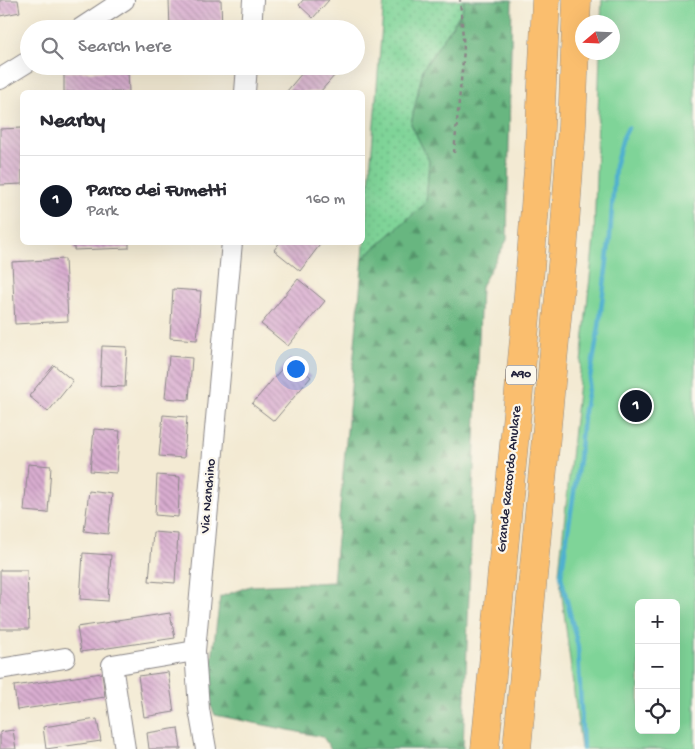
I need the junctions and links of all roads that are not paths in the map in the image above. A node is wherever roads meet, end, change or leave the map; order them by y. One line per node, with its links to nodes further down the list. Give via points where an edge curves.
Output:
1 (124, 0): 5 (street)
2 (253, 0): 6 (street)
3 (546, 0): 17 (highway, Grande Raccordo Anulare / A90, via 538,170 527,307)
4 (577, 0): 18 (highway, A90, via 563,254)
5 (94, 20)
6 (252, 20)
7 (20, 67): 9 (street)
8 (246, 75): 10 (street)
9 (0, 79)
10 (245, 90)
11 (232, 245): 12 (street, Via Nanchino)
12 (195, 651): 15 (street, via 112,665); 16 (street, Via Nanchino)
13 (64, 658): 14 (street)
14 (0, 669)
15 (125, 749)
16 (206, 749)
17 (485, 749)
18 (517, 749)

